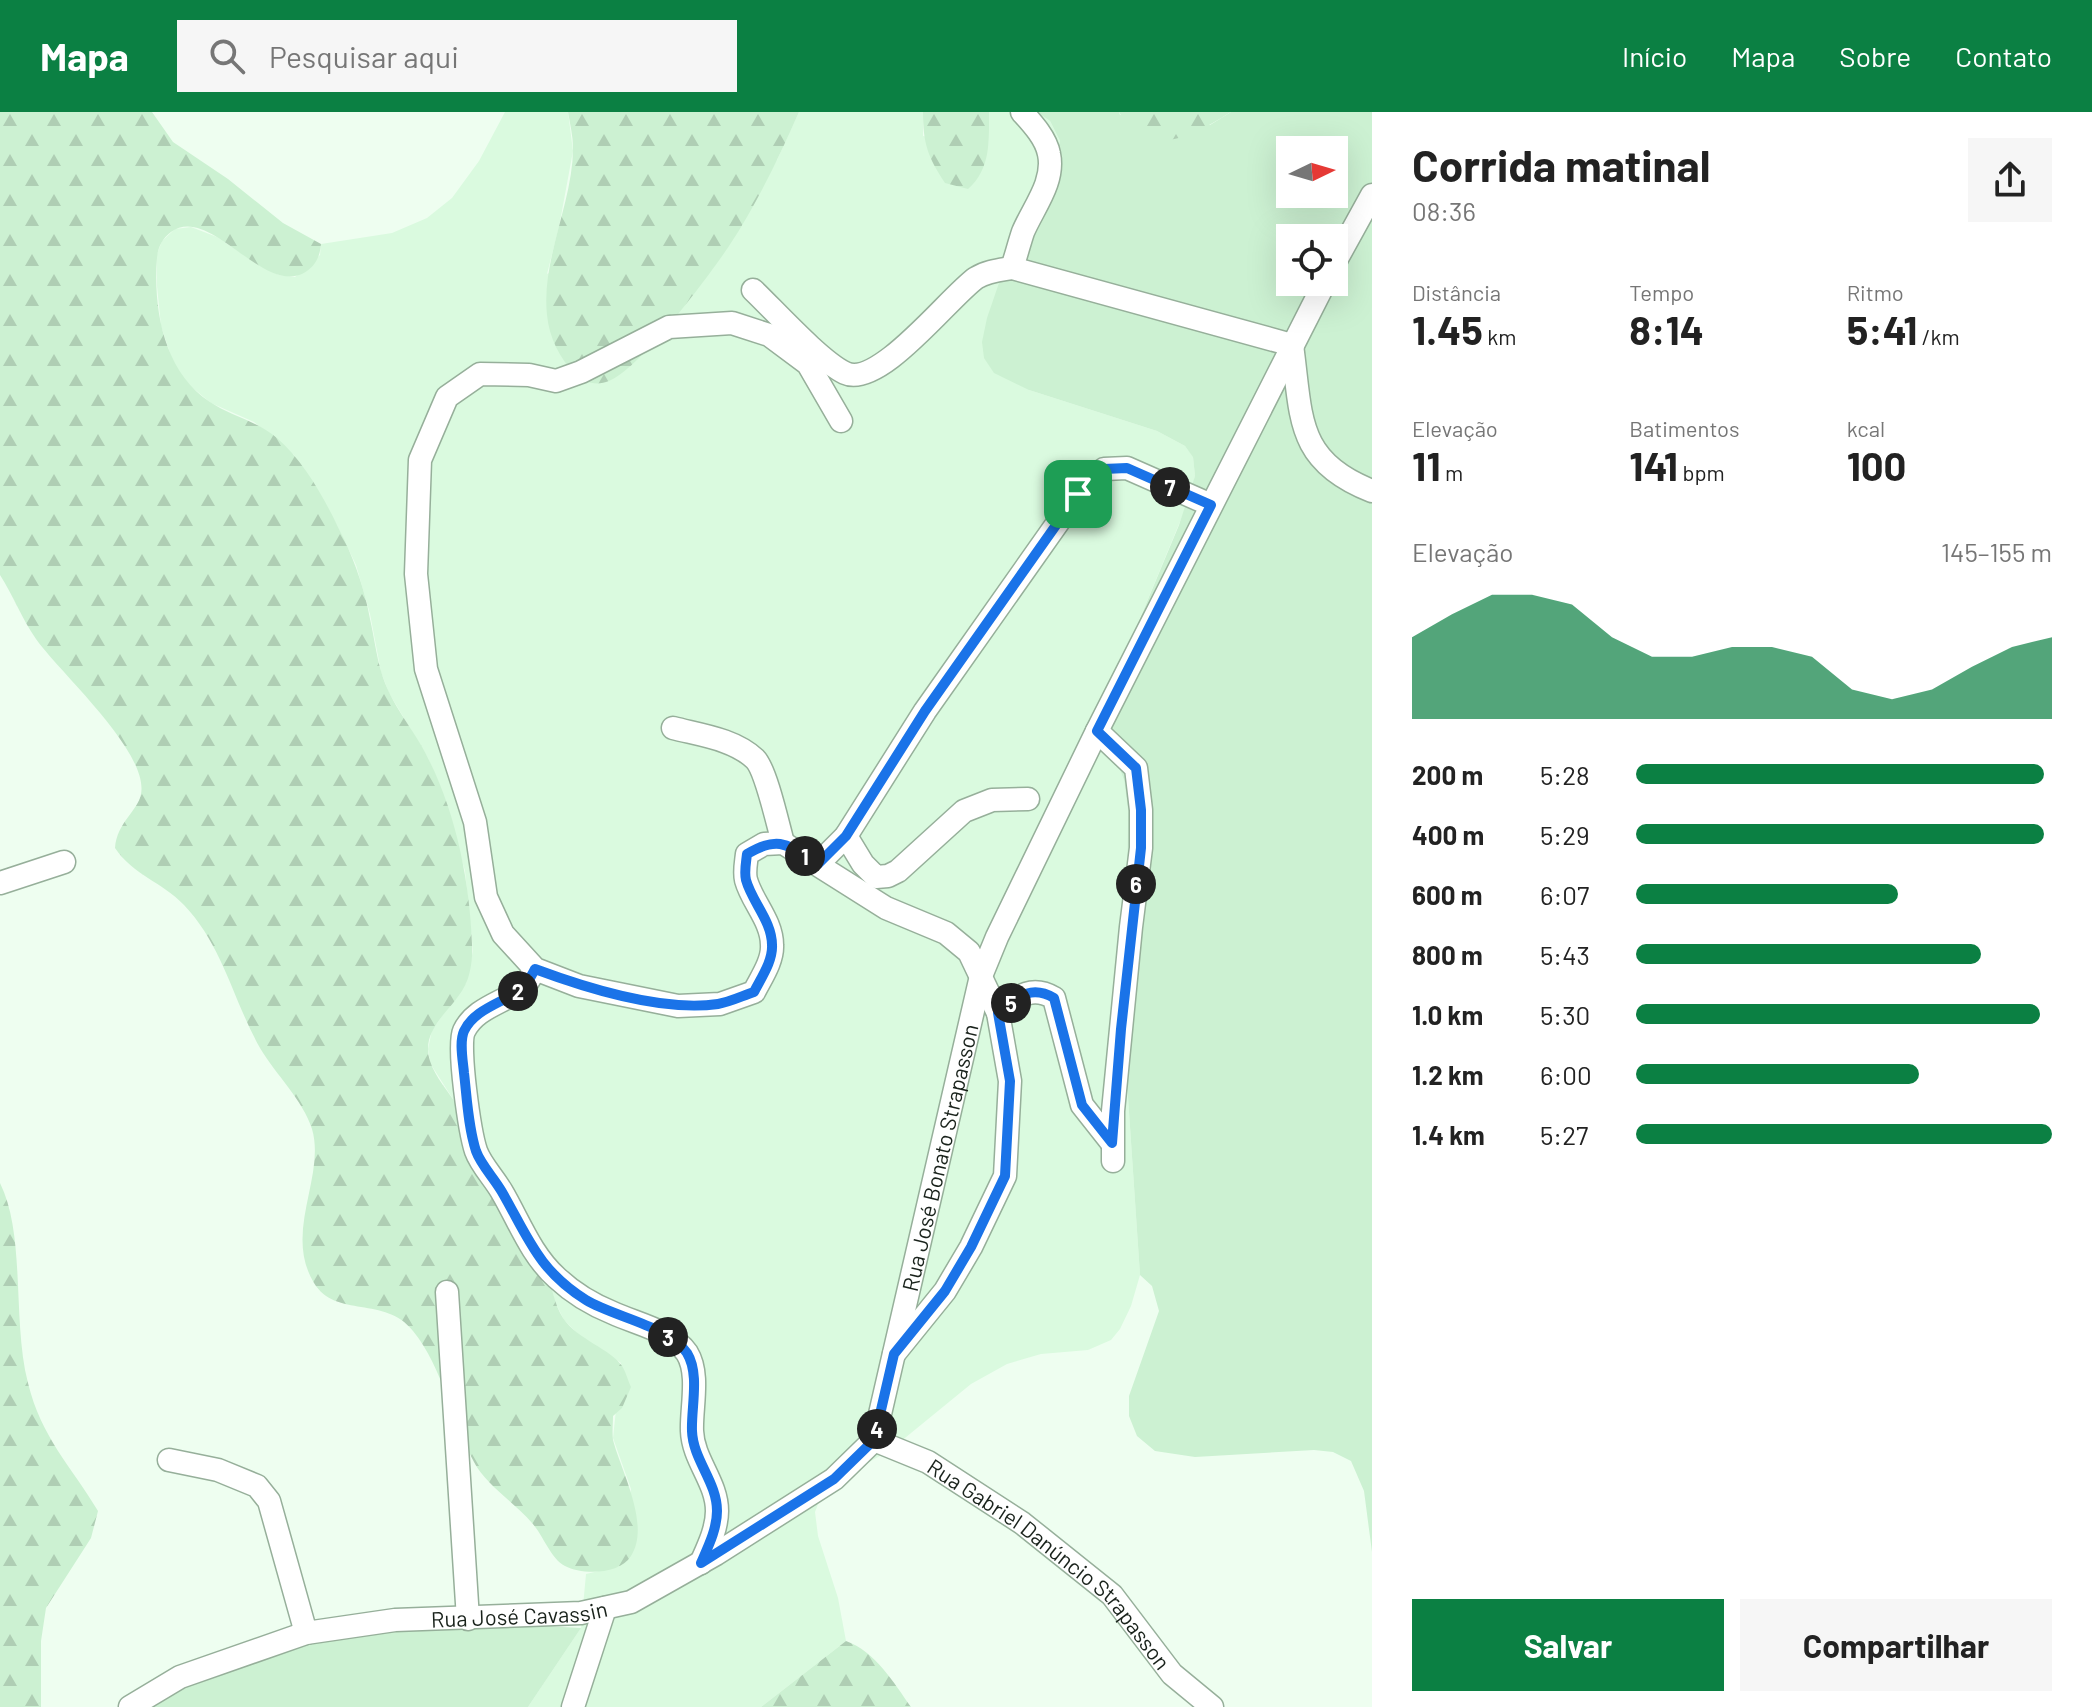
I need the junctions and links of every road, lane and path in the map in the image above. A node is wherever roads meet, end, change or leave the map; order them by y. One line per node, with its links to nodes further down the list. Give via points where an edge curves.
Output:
1 (1022, 112): 4 (street, via 1050,155 1049,173)
2 (1372, 195): 3 (street)
3 (1348, 239)
4 (1012, 268): 5 (street, via 977,277 872,371 858,376 820,354); 7 (street)
5 (753, 290)
6 (1318, 296): 7 (street, Rua José Bonato Strapasson)
7 (1292, 345): 9 (street, via 1312,448 1326,466); 10 (street, Rua José Bonato Strapasson)
8 (841, 421): 19 (street, via 808,364 769,335 732,323 669,327 556,381 480,374 447,397 420,460 416,574 426,669 475,822 486,897 503,934)
9 (1372, 491)
10 (1211, 505): 12 (street, Rua José Bonato Strapasson); 14 (street, via 1127,468 1104,469 1078,494 943,686)
11 (673, 728): 15 (street, via 726,741 757,760)
12 (1097, 731): 20 (street, Rua José Bonato Strapasson); 21 (street, via 1136,768 1141,810 1113,1152 1082,1105 1054,998 1042,992 1023,994)
13 (1028, 799): 14 (street, via 992,800 964,811 888,876 876,877)
14 (846, 836): 17 (street)
15 (783, 843): 17 (street); 19 (street, via 764,844 747,854 745,877 773,946 754,992 720,1004 678,1006 579,986)
16 (64, 862): 18 (street)
17 (818, 864): 20 (street, via 886,908 946,933 969,952)
18 (0, 883)
19 (535, 969): 26 (street, via 517,992 472,1019 462,1033 476,1152 531,1249 556,1278 610,1312 664,1334 688,1355 692,1434 713,1486 717,1513)
20 (981, 976): 21 (street); 23 (street, Rua José Bonato Strapasson)
21 (998, 1013): 23 (street, via 1010,1081 1005,1176 945,1291)
22 (447, 1292): 28 (street)
23 (894, 1354): 24 (street, Rua José Bonato Strapasson)
24 (874, 1440): 26 (street, Rua José Cavassin, via 834,1479); 32 (street, Rua Gabriel Danúncio Strapasson, via 928,1462 1022,1523 1112,1595 1172,1674)
25 (169, 1460): 29 (street, via 218,1470 257,1486 269,1501)
26 (701, 1563): 27 (street, Rua José Cavassin, via 631,1602)
27 (605, 1608): 28 (street, Rua José Cavassin); 31 (street)
28 (468, 1619): 29 (street, Rua José Cavassin, via 395,1620)
29 (306, 1633): 30 (street, Rua José Cavassin, via 180,1677)
30 (130, 1707)
31 (573, 1707)
32 (1212, 1707)

